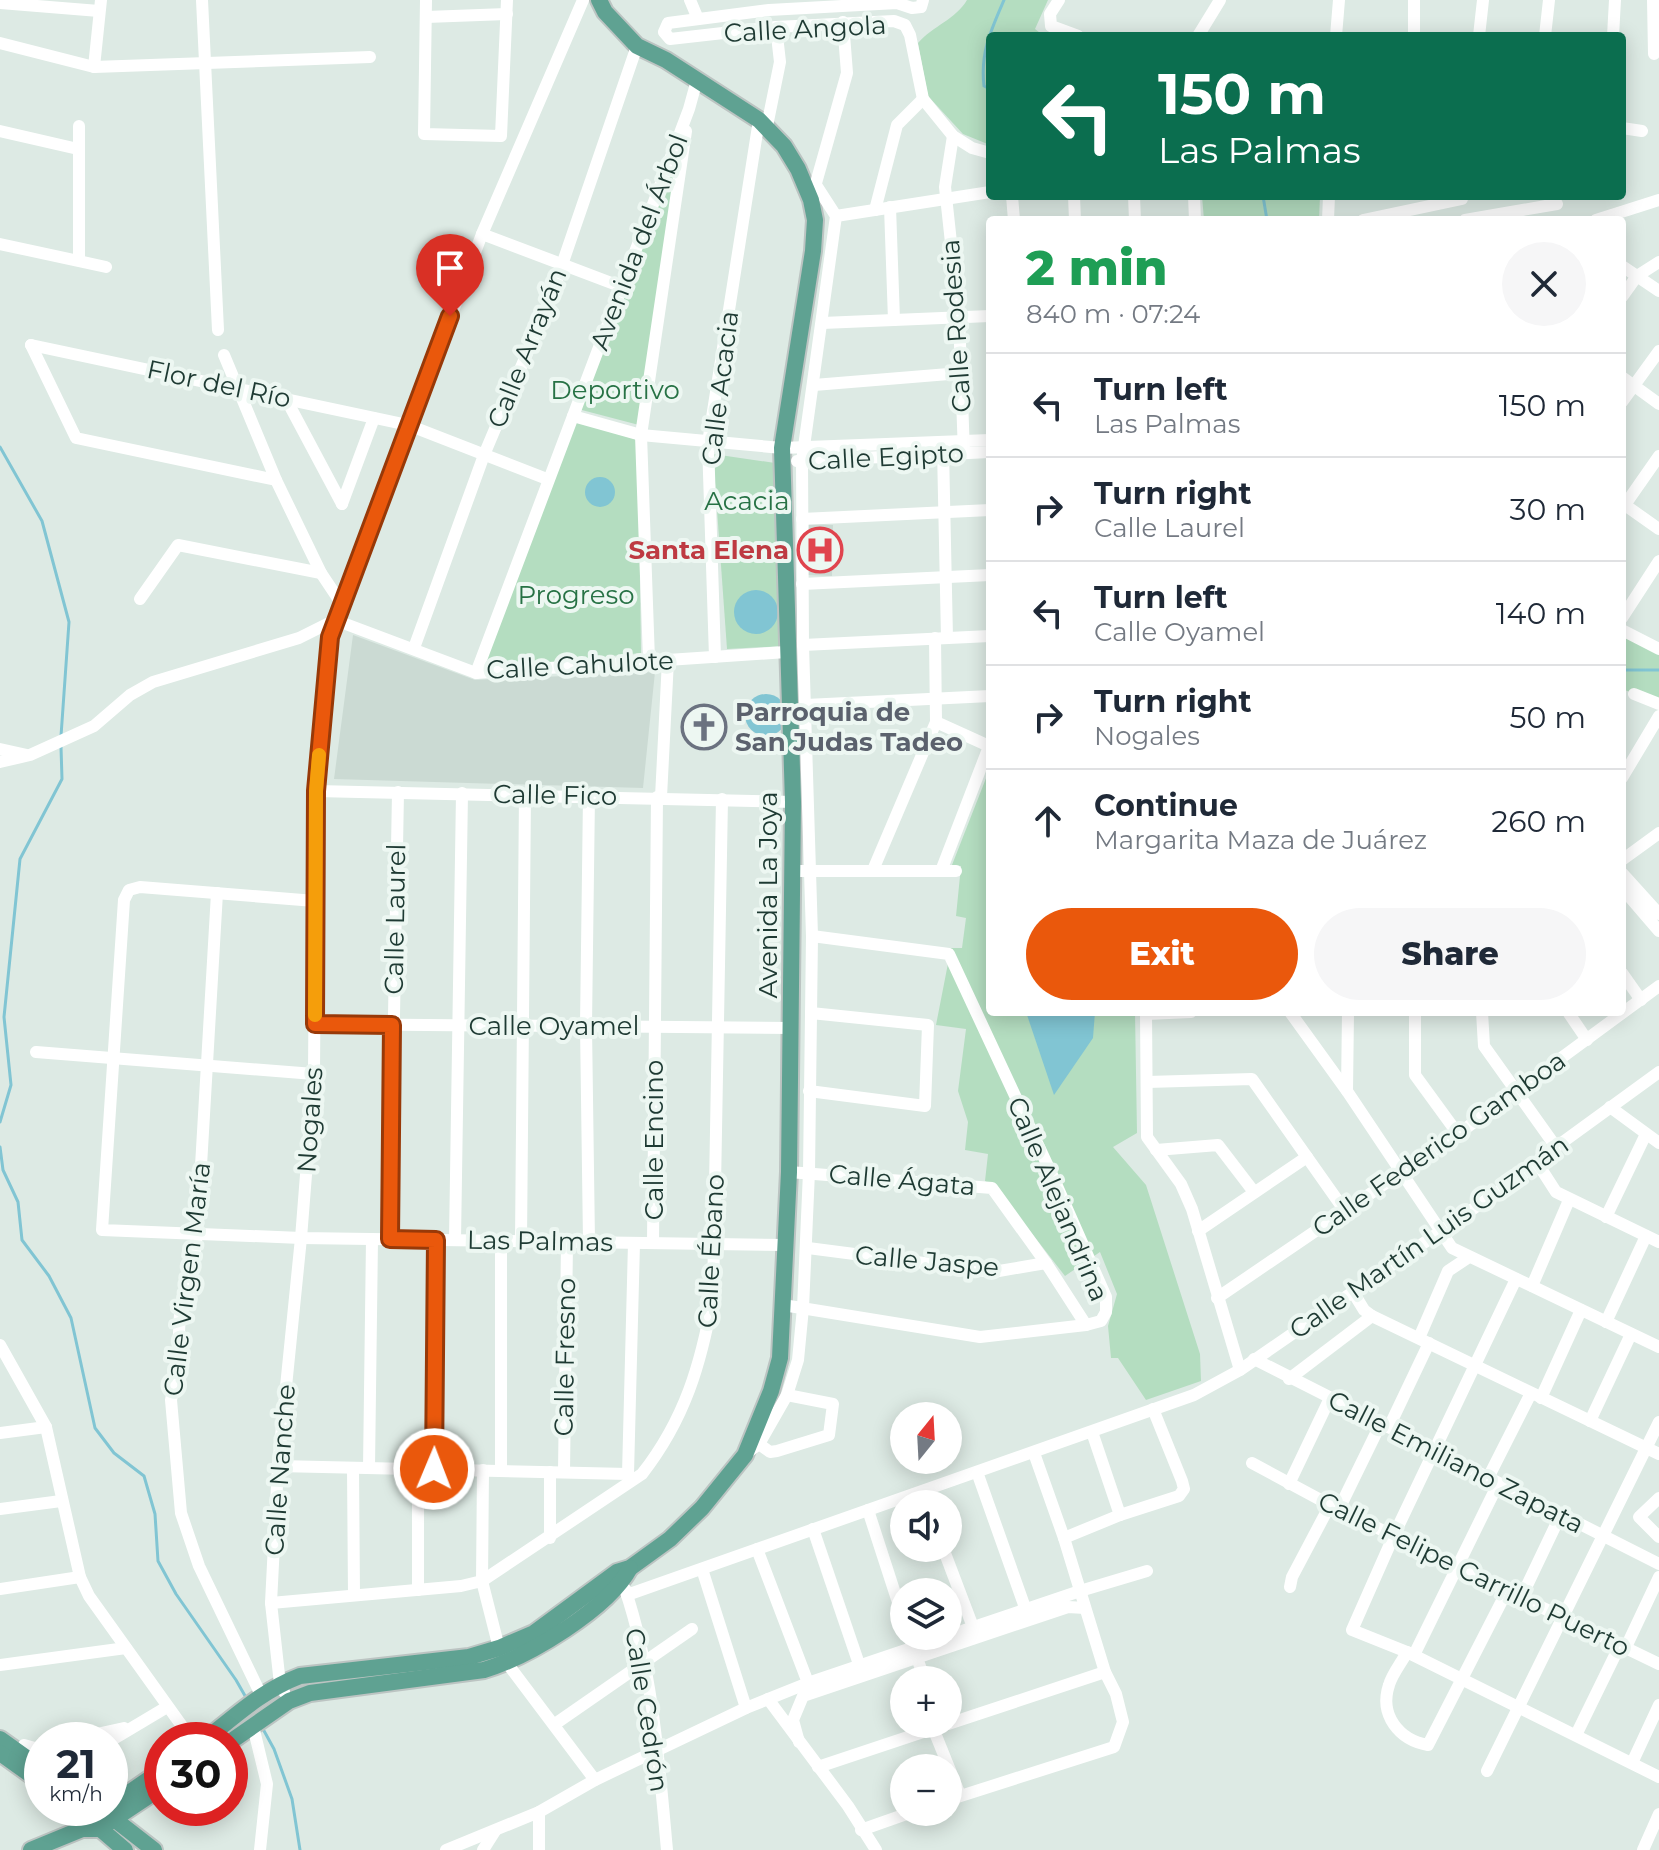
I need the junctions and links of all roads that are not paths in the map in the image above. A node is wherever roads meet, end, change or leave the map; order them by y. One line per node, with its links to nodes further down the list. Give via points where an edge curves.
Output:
1 (202, 0): 36 (street)
2 (426, 0): 21 (street)
3 (507, 0): 20 (street)
4 (583, 0): 62 (street, Nogales)
5 (599, 0): 33 (main road, Avenida La Joya)
6 (690, 0): 22 (street)
7 (1059, 0): 25 (street, via 1050,14 1051,26)
8 (1220, 0): 26 (street)
9 (1339, 0): 27 (street)
10 (1414, 0): 28 (street)
11 (1483, 0): 29 (street)
12 (1549, 0): 30 (street)
13 (1615, 0): 31 (street)
14 (1653, 0): 34 (street)
15 (846, 2): 17 (street, Calle Angola, via 912,8); 19 (street, Calle Angola)
16 (0, 3): 18 (street)
17 (922, 3)
18 (100, 5): 37 (street)
19 (767, 5): 22 (street, Calle Angola)
20 (507, 14): 21 (street); 21 (street, via 501,136 424,134)
21 (426, 17)
22 (698, 19): 24 (street, Calle Angola, via 668,23 664,32 670,39)
23 (843, 22): 24 (street, Calle Angola); 39 (street, Calle Angola, via 905,25); 49 (street, via 847,73)
24 (776, 27): 41 (street, Calle Acacia, via 780,62)
25 (1067, 32)
26 (1200, 32)
27 (1336, 32)
28 (1414, 32)
29 (1479, 32)
30 (1545, 32)
31 (1613, 32)
32 (0, 43): 37 (street)
33 (637, 46): 38 (main road, Avenida La Joya); 66 (street, Calle Arrayán)
34 (1654, 54)
35 (370, 57): 36 (street)
36 (204, 64): 37 (street); 77 (street)
37 (94, 67)
38 (697, 80): 40 (street, Avenida del Árbol); 41 (main road, Avenida La Joya)
39 (923, 99): 46 (street, Calle Angola); 57 (street, via 897,125)
40 (689, 109): 70 (street, Avenida del Árbol); 91 (street)
41 (763, 123): 49 (main road, Avenida La Joya); 93 (street, Calle Acacia)
42 (79, 126): 47 (street)
43 (1626, 129): 45 (street)
44 (0, 131): 47 (street)
45 (1642, 131)
46 (953, 136): 48 (street, Calle Angola); 51 (street, Calle Rodesia)
47 (78, 149): 64 (street)
48 (986, 152)
49 (814, 192): 58 (street, Avenida La Joya); 98 (main road, Avenida La Joya, via 813,251)
50 (986, 193): 51 (street)
51 (947, 198): 56 (street); 74 (street, Calle Rodesia)
52 (1454, 200): 59 (street)
53 (1659, 200): 61 (street)
54 (1521, 202): 55 (street); 60 (street)
55 (1557, 204)
56 (890, 207): 57 (street); 75 (street)
57 (875, 210): 58 (street)
58 (836, 216): 76 (street, Avenida La Joya)
59 (1381, 216)
60 (1482, 216)
61 (1609, 216)
62 (482, 234): 66 (street); 90 (street, Nogales)
63 (0, 244): 64 (street)
64 (79, 260): 67 (street)
65 (1659, 262): 69 (street)
66 (561, 264): 70 (street); 97 (street, Calle Arrayán)
67 (106, 267)
68 (1626, 269): 69 (street)
69 (1637, 276): 71 (street); 72 (street)
70 (622, 287): 88 (street, Avenida del Árbol)
71 (1626, 291)
72 (1659, 291)
73 (986, 316): 74 (street)
74 (959, 317): 75 (street); 80 (street, Calle Rodesia)
75 (894, 320): 76 (street)
76 (822, 323): 82 (street, Avenida La Joya)
77 (218, 330)
78 (1659, 351): 83 (street)
79 (224, 355): 84 (street)
80 (961, 373): 82 (street); 94 (street, Calle Rodesia)
81 (1626, 380): 83 (street)
82 (814, 385): 99 (street, Avenida La Joya)
83 (1634, 386): 86 (street); 87 (street)
84 (236, 387): 85 (street, Flor del Río); 102 (street); 102 (street, Flor del Río, via 31,345 76,438)
85 (285, 397): 89 (street, Flor del Río); 89 (street, via 342,504)
86 (1626, 397)
87 (1659, 404)
88 (573, 416): 91 (street, Calle Egipto); 101 (street, Avenida del Árbol)
89 (374, 418): 90 (street, Flor del Río)
90 (408, 425): 97 (street, Flor del Río); 115 (street, Nogales)
91 (641, 435): 93 (street, Calle Egipto); 126 (street)
92 (986, 441): 94 (street, Calle Egipto)
93 (708, 443): 98 (street, Calle Egipto); 125 (street, Calle Acacia)
94 (963, 447): 95 (street, Calle Egipto); 96 (street, Calle Egipto)
95 (943, 448): 99 (street, Calle Egipto); 106 (street)
96 (986, 451)
97 (484, 455): 101 (street, Flor del Río); 122 (street, Calle Arrayán)
98 (782, 455): 99 (street, Calle Egipto); 124 (main road, Avenida La Joya)
99 (802, 455): 107 (street, Avenida La Joya)
100 (1659, 456): 103 (street)
101 (547, 479): 128 (street, Avenida del Árbol)
102 (276, 480): 110 (street)
103 (1626, 502)
104 (1626, 508): 108 (street)
105 (986, 510): 106 (street)
106 (946, 512): 107 (street); 112 (street)
107 (802, 519): 113 (street, Avenida La Joya)
108 (1659, 529)
109 (1659, 561): 116 (street)
110 (321, 573): 114 (street, via 178,545); 115 (street)
111 (986, 575): 112 (street)
112 (946, 577): 113 (street); 120 (street)
113 (802, 584): 121 (street, Avenida La Joya)
114 (140, 599)
115 (341, 603): 117 (street, Nogales)
116 (1626, 612)
117 (335, 620): 122 (street, Calle Cahulote); 138 (street, via 299,638 153,682 87,729); 142 (street, Nogales)
118 (1626, 632): 123 (street)
119 (986, 636): 120 (street)
120 (941, 638): 121 (street); 131 (street)
121 (803, 645): 133 (street, Avenida La Joya)
122 (414, 648): 128 (street, Calle Cahulote)
123 (1659, 649)
124 (786, 652): 125 (street, Calle Cahulote); 149 (main road, Avenida La Joya)
125 (715, 657): 127 (street, Calle Cahulote)
126 (649, 660): 127 (street, Calle Cahulote); 128 (street, Calle Cahulote)
127 (668, 660): 147 (street, Calle Encino)
128 (476, 673)
129 (1634, 694): 132 (street)
130 (986, 696): 131 (street)
131 (937, 697): 133 (street); 135 (street)
132 (1659, 704)
133 (806, 705): 152 (street, Avenida La Joya)
134 (1659, 716): 141 (street)
135 (936, 722): 136 (street); 153 (street)
136 (986, 743)
137 (0, 749): 138 (street)
138 (35, 753): 140 (street)
139 (986, 755): 155 (street)
140 (0, 762)
141 (1626, 771)
142 (316, 791): 143 (street, Calle Fico); 160 (street, Nogales)
143 (398, 792): 144 (street, Calle Fico); 177 (street, Calle Laurel)
144 (462, 793): 145 (street, Calle Fico); 178 (street)
145 (525, 794): 146 (street, Calle Fico); 179 (street)
146 (589, 795): 147 (street, Calle Fico); 180 (street)
147 (659, 797): 148 (street, Calle Fico); 181 (street, Calle Encino)
148 (722, 799): 149 (street, Calle Fico); 182 (street, Calle Ébano)
149 (793, 802): 154 (main road, Avenida La Joya)
150 (1659, 833): 151 (street)
151 (1626, 857)
152 (811, 869): 153 (street); 154 (street); 163 (street, Avenida La Joya)
153 (873, 870): 155 (street)
154 (793, 871): 183 (main road, Avenida La Joya)
155 (941, 871): 156 (street)
156 (956, 871)
157 (1626, 878): 161 (street)
158 (1626, 891): 161 (street)
159 (217, 893): 160 (street); 186 (street, via 129,890); 187 (street, Calle Virgen María)
160 (315, 901): 176 (street, Nogales)
161 (1654, 910): 162 (street)
162 (1659, 931)
163 (812, 936): 168 (street, Avenida La Joya); 239 (street, Calle Alejandrina, via 949,954 1106,1297 1101,1321)
164 (1626, 979): 166 (street)
165 (1659, 986): 166 (street, Calle Federico Gamboa)
166 (1641, 1000): 167 (street, Calle Federico Gamboa)
167 (1626, 1011)
168 (811, 1013): 191 (street, Avenida La Joya); 191 (street, via 928,1025 925,1106)
169 (1146, 1016): 190 (street)
170 (1293, 1016): 192 (street)
171 (1348, 1016): 192 (street)
172 (1415, 1016): 195 (street, via 1415,1075)
173 (1482, 1016): 193 (street, via 1484,1046)
174 (1571, 1016): 184 (street)
175 (1619, 1016): 184 (street, Calle Federico Gamboa)
176 (315, 1024): 177 (street, Calle Oyamel); 189 (street, Nogales)
177 (392, 1025): 178 (street, Calle Oyamel); 215 (street, Calle Laurel)
178 (457, 1026): 179 (street, Calle Oyamel); 217 (street)
179 (523, 1026): 180 (street, Calle Oyamel); 219 (street)
180 (586, 1026): 181 (street, Calle Oyamel); 221 (street)
181 (654, 1027): 182 (street, Calle Oyamel); 224 (street, Calle Encino)
182 (718, 1027): 183 (street, Calle Oyamel); 225 (street, Calle Ébano)
183 (792, 1028): 202 (main road, Avenida La Joya)
184 (1587, 1040): 193 (street, Calle Federico Gamboa)
185 (36, 1052): 186 (street)
186 (111, 1060): 187 (street); 211 (street, Las Palmas, via 102,1230)
187 (206, 1066): 189 (street); 211 (street, Calle Virgen María)
188 (1659, 1072): 194 (street, Calle Martín Luis Guzmán)
189 (314, 1074): 213 (street, Nogales)
190 (1147, 1082): 199 (street, via 1147,1137); 200 (street, via 1252,1079)
191 (809, 1091): 203 (street, Avenida La Joya)
192 (1347, 1091): 204 (street)
193 (1514, 1091): 195 (street, Calle Federico Gamboa); 198 (street)
194 (1610, 1107): 196 (street); 198 (street, Calle Martín Luis Guzmán)
195 (1458, 1134): 204 (street, Calle Federico Gamboa)
196 (1646, 1134): 197 (street); 208 (street)
197 (1659, 1143)
198 (1556, 1147): 201 (street, Calle Martín Luis Guzmán)
199 (1156, 1150): 205 (street, via 1218,1145); 210 (street, via 1181,1184)
200 (1307, 1157): 205 (street); 207 (street)
201 (1538, 1164): 206 (street, via 1556,1192); 209 (street, Calle Martín Luis Guzmán)
202 (789, 1172): 203 (street, Calle Ágata); 226 (main road, Avenida La Joya)
203 (809, 1172): 227 (street, Avenida La Joya); 229 (street, Calle Ágata, via 992,1188)
204 (1401, 1174): 207 (street, Calle Federico Gamboa); 209 (street)
205 (1254, 1192): 210 (street)
206 (1569, 1200): 208 (street); 231 (street)
207 (1345, 1211): 233 (street, Calle Federico Gamboa)
208 (1606, 1217): 212 (street)
209 (1439, 1230): 228 (street, via 1452,1248); 232 (street, Calle Martín Luis Guzmán)
210 (1198, 1231): 233 (street)
211 (197, 1234): 213 (street, Las Palmas); 331 (street, Calle Virgen María, via 189,1300 180,1313 171,1400 181,1513)
212 (1646, 1236): 222 (street); 238 (street)
213 (301, 1238): 214 (street, Las Palmas); 264 (street, Calle Nanche)
214 (372, 1239): 215 (street, Las Palmas); 266 (street)
215 (390, 1239): 216 (street, Las Palmas)
216 (436, 1240): 217 (street, Las Palmas); 268 (street)
217 (455, 1240): 218 (street, Las Palmas)
218 (501, 1241): 219 (street, Las Palmas); 270 (street)
219 (521, 1241): 220 (street, Las Palmas)
220 (567, 1242): 221 (street, Las Palmas); 272 (street, Calle Fresno)
221 (589, 1242): 223 (street, Las Palmas)
222 (1659, 1242)
223 (634, 1243): 224 (street, Las Palmas); 274 (street)
224 (653, 1243): 225 (street, Las Palmas)
225 (715, 1244): 226 (street, Las Palmas); 274 (street, Calle Ébano, via 713,1297 695,1379 654,1459 642,1474)
226 (786, 1245): 234 (main road, Avenida La Joya)
227 (808, 1248): 229 (street, Calle Jaspe, via 993,1272); 235 (street, Avenida La Joya)
228 (1469, 1257): 230 (street); 241 (street, via 1448,1271)
229 (1046, 1263): 239 (street, Calle Ágata)
230 (1516, 1279): 231 (street); 245 (street)
231 (1532, 1286): 236 (street)
232 (1353, 1292): 237 (street); 244 (street, Calle Martín Luis Guzmán)
233 (1217, 1298): 246 (street)
234 (783, 1305): 235 (street, Calle Alejandrina); 262 (main road, Avenida La Joya, via 777,1369)
235 (803, 1308): 239 (street, Calle Alejandrina, via 980,1337); 248 (street, Avenida La Joya, via 798,1360)
236 (1581, 1310): 238 (street); 249 (street)
237 (1372, 1316): 241 (street); 247 (street)
238 (1606, 1322): 240 (street)
239 (1086, 1325)
240 (1631, 1334): 242 (street); 252 (street)
241 (1424, 1340): 245 (street); 254 (street)
242 (1659, 1347)
243 (1, 1350): 255 (street)
244 (1254, 1359): 246 (street, Calle Martín Luis Guzmán); 247 (street, Calle Emiliano Zapata)
245 (1476, 1366): 249 (street); 259 (street)
246 (1240, 1370): 251 (street, Calle Martín Luis Guzmán)
247 (1289, 1379): 250 (street, Calle Emiliano Zapata)
248 (787, 1395): 258 (street, Avenida La Joya); 258 (street, via 833,1404 829,1435 770,1452)
249 (1536, 1395): 252 (street); 275 (street)
250 (1330, 1398): 254 (street, Calle Emiliano Zapata); 276 (street)
251 (1153, 1409): 256 (street, Calle Martín Luis Guzmán); 285 (street, via 1184,1489 1179,1496)
252 (1590, 1421): 260 (street)
253 (1659, 1422): 260 (street)
254 (1385, 1425): 259 (street, Calle Emiliano Zapata); 281 (street)
255 (46, 1427): 257 (street); 279 (street)
256 (1092, 1432): 261 (street, Calle Martín Luis Guzmán); 285 (street)
257 (0, 1433)
258 (759, 1444): 262 (street, Avenida La Joya)
259 (1435, 1451): 275 (street, Calle Emiliano Zapata); 287 (street)
260 (1653, 1451): 288 (street)
261 (1034, 1453): 273 (street, Calle Martín Luis Guzmán); 291 (street)
262 (745, 1455): 301 (main road, Avenida La Joya, via 702,1508)
263 (1252, 1463): 276 (street, Calle Felipe Carrillo Puerto)
264 (278, 1466): 265 (street); 310 (street, Calle Nanche)
265 (353, 1468): 266 (street); 308 (street)
266 (369, 1468): 267 (street)
267 (418, 1469): 268 (street); 306 (street)
268 (434, 1469): 269 (street)
269 (483, 1470): 270 (street); 302 (street)
270 (501, 1471): 271 (street)
271 (550, 1472): 272 (street); 290 (street)
272 (564, 1472): 274 (street)
273 (977, 1472): 277 (street, Calle Martín Luis Guzmán); 312 (street)
274 (630, 1478): 290 (street, Calle Ébano)
275 (1493, 1481): 284 (street, Calle Emiliano Zapata); 295 (street)
276 (1289, 1484): 281 (street, Calle Felipe Carrillo Puerto)
277 (941, 1490)
278 (1659, 1498): 289 (street, via 1639,1517)
279 (61, 1501): 282 (street); 298 (street)
280 (890, 1505): 283 (street, Calle Martín Luis Guzmán)
281 (1334, 1507): 287 (street, Calle Felipe Carrillo Puerto); 303 (street)
282 (0, 1509)
283 (868, 1510): 286 (street, Calle Martín Luis Guzmán); 300 (street)
284 (1561, 1514): 288 (street, Calle Emiliano Zapata); 309 (street)
285 (1120, 1515): 291 (street)
286 (813, 1529): 292 (street, Calle Martín Luis Guzmán); 325 (street)
287 (1394, 1535): 295 (street, Calle Felipe Carrillo Puerto); 320 (street, via 1352,1630)
288 (1603, 1536): 294 (street, Calle Emiliano Zapata); 313 (street)
289 (1659, 1537)
290 (550, 1538): 302 (street, Calle Ébano)
291 (1064, 1538): 307 (street)
292 (757, 1549): 296 (street, Calle Martín Luis Guzmán); 329 (street)
293 (948, 1562): 315 (street)
294 (1659, 1564)
295 (1458, 1565): 305 (street, Calle Felipe Carrillo Puerto); 320 (street)
296 (702, 1569): 301 (street, Calle Martín Luis Guzmán); 335 (street)
297 (1147, 1571): 307 (street)
298 (80, 1577): 304 (street); 318 (street)
299 (1659, 1577): 317 (street)
300 (890, 1578)
301 (624, 1580): 321 (main road, Avenida La Joya, via 565,1631); 322 (street, Calle Cedrón)
302 (482, 1581): 306 (street, Calle Ébano); 321 (street)
303 (1290, 1587)
304 (0, 1589)
305 (1508, 1589): 309 (street, Calle Felipe Carrillo Puerto); 327 (street)
306 (418, 1590): 308 (street, Calle Ébano)
307 (1080, 1591): 311 (street); 312 (street)
308 (354, 1595): 310 (street, Calle Ébano)
309 (1522, 1596): 313 (street, Calle Felipe Carrillo Puerto)
310 (271, 1603): 328 (street, Calle Nanche)
311 (1085, 1608): 312 (street); 326 (street)
312 (1028, 1615): 315 (street)
313 (1563, 1616): 317 (street, Calle Felipe Carrillo Puerto); 336 (street)
314 (692, 1629): 322 (street)
315 (975, 1633): 316 (street)
316 (962, 1636)
317 (1623, 1646): 323 (street, Calle Felipe Carrillo Puerto); 346 (street)
318 (126, 1648): 324 (street); 334 (street)
319 (906, 1650): 325 (street)
320 (1411, 1654): 327 (street); 327 (street, via 1388,1686 1388,1717 1398,1730 1424,1745)
321 (503, 1656): 328 (main road, Avenida La Joya, via 300,1676); 332 (main road, Avenida La Joya, via 484,1670 310,1693); 341 (street)
322 (643, 1664): 341 (street); 350 (street, Calle Cedrón)
323 (1659, 1664)
324 (0, 1665)
325 (861, 1671): 329 (street)
326 (1105, 1672): 337 (street); 360 (street, via 1123,1722 1114,1747)
327 (1462, 1679): 336 (street)
328 (280, 1684): 331 (main road, Avenida La Joya); 332 (street, Calle Nanche)
329 (810, 1688): 330 (street); 349 (street, via 793,1720)
330 (768, 1699): 335 (street); 349 (street)
331 (253, 1701): 339 (main road, Avenida La Joya)
332 (289, 1701): 340 (main road, Avenida La Joya)
333 (1659, 1705): 353 (street)
334 (167, 1707): 338 (street); 342 (street)
335 (746, 1708): 350 (street)
336 (1518, 1708): 346 (street); 356 (street)
337 (962, 1718)
338 (178, 1722)
339 (227, 1722)
340 (257, 1723): 345 (main road, Avenida La Joya); 374 (street, via 267,1784)
341 (555, 1724): 358 (street)
342 (131, 1726): 343 (street); 344 (street)
343 (128, 1727)
344 (128, 1728)
345 (248, 1729)
346 (1576, 1735): 353 (street)
347 (904, 1738): 354 (street)
348 (0, 1739): 352 (main road)
349 (799, 1742): 354 (street)
350 (657, 1751): 358 (street); 378 (street, Calle Cedrón)
351 (0, 1753): 355 (main road)
352 (24, 1756)
353 (1632, 1763): 357 (street)
354 (818, 1767): 368 (street)
355 (24, 1770)
356 (1487, 1771)
357 (1659, 1777)
358 (595, 1780): 362 (street)
359 (144, 1784): 361 (main road)
360 (962, 1795)
361 (128, 1796)
362 (539, 1812): 369 (street); 377 (street)
363 (1659, 1814): 380 (street)
364 (890, 1820): 368 (street)
365 (87, 1826): 370 (main road)
366 (108, 1826): 372 (main road)
367 (117, 1826): 373 (main road)
368 (861, 1830): 379 (street)
369 (495, 1831): 375 (street); 376 (street)
370 (61, 1844): 371 (main road)
371 (31, 1850)
372 (125, 1850)
373 (154, 1850)
374 (260, 1850)
375 (446, 1850)
376 (483, 1850)
377 (539, 1850)
378 (667, 1850)
379 (876, 1850)
380 (1643, 1850)

